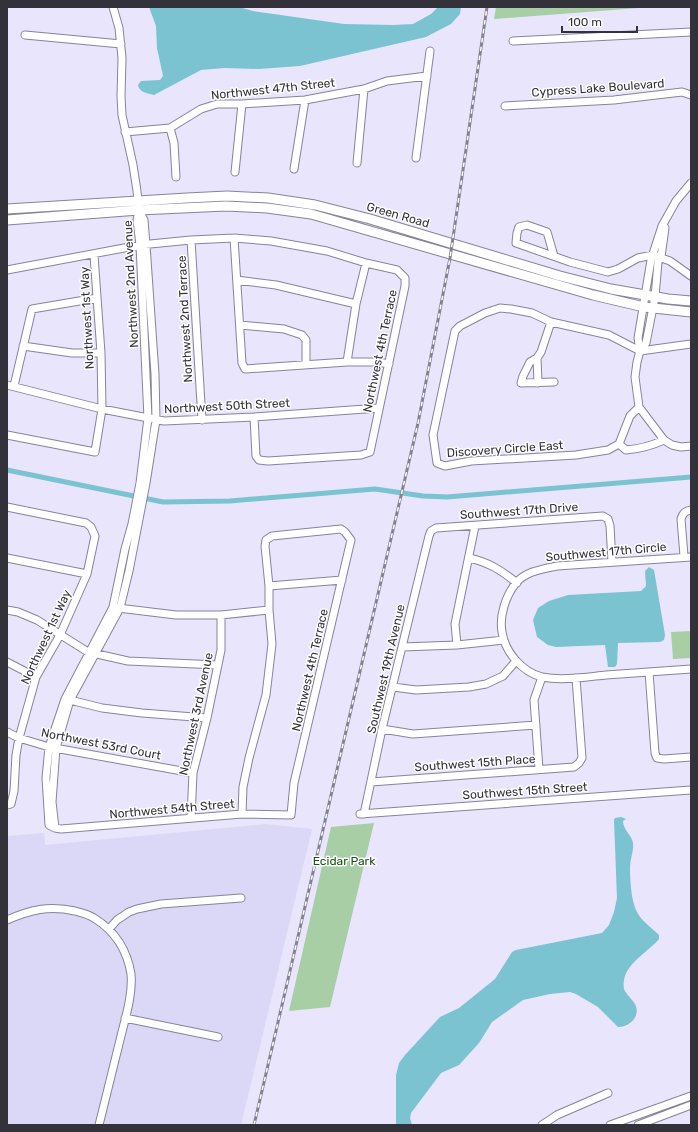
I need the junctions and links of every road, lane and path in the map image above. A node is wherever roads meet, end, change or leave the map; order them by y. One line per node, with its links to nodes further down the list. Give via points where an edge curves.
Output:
1 (113, 7): 5 (street)
2 (691, 32): 4 (street)
3 (25, 35): 5 (street)
4 (513, 41)
5 (121, 44): 14 (street, via 121,96)
6 (430, 51): 7 (street)
7 (426, 76): 8 (street, Northwest 47th Street, via 387,81); 15 (street)
8 (364, 89): 10 (street, Northwest 47th Street); 16 (street)
9 (691, 95): 12 (street, Cypress Lake Boulevard, via 682,92 614,100)
10 (305, 100): 11 (street, Northwest 47th Street); 17 (street)
11 (242, 104): 13 (street, Northwest 47th Street, via 217,104 201,109); 18 (street)
12 (505, 106)
13 (170, 128): 14 (street, Northwest 47th Street); 19 (street, via 174,143)
14 (125, 132): 21 (street)
15 (416, 158)
16 (357, 164)
17 (294, 169)
18 (235, 172)
19 (176, 177)
20 (691, 183): 30 (street, via 676,201 666,220)
21 (138, 201): 22 (main road, Green Road); 23 (street); 35 (main road, Green Road, via 226,196 268,198 315,205 560,276)
22 (7, 210)
23 (138, 210): 24 (main road, Green Road); 27 (street, Northwest 2nd Avenue, via 137,220); 39 (main road, Green Road, via 226,206 311,214 593,295)
24 (7, 220)
25 (234, 238): 26 (street); 31 (street, via 271,241 328,251); 34 (street)
26 (191, 240): 27 (street); 59 (street, Northwest 2nd Terrace)
27 (143, 245): 28 (street); 58 (street, Northwest 2nd Avenue)
28 (94, 255): 32 (street); 36 (street, Northwest 1st Way)
29 (554, 256): 29 (street, via 547,232 527,225 519,227 516,243); 30 (street, via 608,272 618,270 638,258)
30 (659, 256): 33 (street); 35 (street); 35 (street)
31 (366, 263): 38 (street); 49 (street, Northwest 4th Terrace, via 397,270 405,278 406,286)
32 (7, 270)
33 (691, 276)
34 (237, 280): 38 (street, via 276,285); 42 (street)
35 (651, 296): 37 (main road, Green Road); 39 (street)
36 (98, 298): 44 (street, via 32,309); 46 (street, Northwest 1st Way)
37 (691, 302)
38 (356, 304): 48 (street)
39 (648, 307): 40 (main road, Green Road); 45 (street, via 646,343)
40 (691, 312)
41 (551, 322): 45 (street, Discovery Circle East, via 610,335); 47 (street); 62 (street, Discovery Circle East, via 532,313 500,308 472,319 455,331 433,435 437,463 444,466 471,461 576,455 608,450)
42 (240, 325): 50 (street, via 284,330 302,335 306,340); 50 (street, via 242,363 246,369)
43 (691, 344): 45 (street)
44 (23, 346): 46 (street, via 72,353); 53 (street)
45 (640, 351): 54 (street, via 635,378)
46 (101, 353): 56 (street, Northwest 1st Way)
47 (537, 358): 52 (street); 52 (street, via 530,362 521,384)
48 (347, 362): 49 (street); 50 (street)
49 (389, 364): 55 (street, Northwest 4th Terrace)
50 (306, 365)
51 (554, 382): 52 (street)
52 (538, 383)
53 (11, 386): 56 (street, Northwest 50th Street)
54 (639, 407): 61 (street); 62 (street, via 630,416)
55 (379, 408): 57 (street, Northwest 50th Street); 57 (street, Northwest 4th Terrace, via 370,452 361,455 259,460 256,456)
56 (102, 409): 58 (street, Northwest 50th Street); 60 (street, Northwest 1st Way, via 95,452)
57 (254, 417): 59 (street, Northwest 50th Street)
58 (152, 419): 59 (street, Northwest 50th Street); 76 (street, Northwest 2nd Avenue, via 142,487 132,524)
59 (202, 420)
60 (7, 435)
61 (664, 440): 62 (street, via 638,449 626,450); 63 (street, via 672,445)
62 (619, 444)
63 (691, 446)
64 (7, 507): 72 (street, Northwest 1st Way, via 86,523 92,528 95,536)
65 (691, 510): 68 (street, via 681,518)
66 (475, 526): 67 (street, Southwest 17th Drive, via 436,528); 70 (street); 71 (street, Southwest 17th Drive, via 603,516 608,519 610,526)
67 (431, 531): 83 (street, Southwest 19th Avenue)
68 (687, 556): 71 (street, Southwest 17th Circle)
69 (7, 558): 72 (street)
70 (469, 558): 74 (street, via 497,568); 82 (street, via 455,624)
71 (612, 562): 74 (street, Southwest 17th Circle, via 539,569)
72 (87, 574): 80 (street, Northwest 1st Way)
73 (342, 580): 75 (street); 75 (street, Northwest 4th Terrace, via 351,540 341,529 272,536 266,540); 110 (street, Northwest 4th Terrace, via 294,783)
74 (517, 583): 81 (street, Southwest 17th Circle, via 504,606 501,631)
75 (269, 586): 78 (street)
76 (117, 608): 79 (street, via 176,615); 84 (street, Northwest 2nd Avenue); 85 (street, Northwest 2nd Avenue)
77 (7, 610): 80 (street, via 37,620)
78 (269, 610): 79 (street); 108 (street, via 272,644 266,695 243,787)
79 (221, 615): 88 (street, Northwest 3rd Avenue, via 221,650)
80 (60, 635): 84 (street); 92 (street, Northwest 1st Way)
81 (504, 640): 82 (street); 86 (street)
82 (457, 645): 83 (street)
83 (402, 647): 94 (street, Southwest 19th Avenue)
84 (88, 652): 85 (street); 95 (street, Northwest 2nd Avenue)
85 (96, 654): 88 (street, via 128,662); 95 (street, Northwest 2nd Avenue)
86 (516, 661): 91 (street, via 529,671); 94 (street, via 503,676 486,684 416,690)
87 (7, 662): 92 (street)
88 (218, 665): 96 (street, Northwest 3rd Avenue)
89 (691, 669): 90 (street)
90 (649, 672): 93 (street); 102 (street, via 657,758)
91 (542, 676): 93 (street); 97 (street, via 534,700)
92 (36, 678): 100 (street, Northwest 1st Way)
93 (576, 678): 103 (street, Southwest 15th Place, via 582,758 574,767)
94 (393, 687): 98 (street, Southwest 19th Avenue)
95 (67, 700): 96 (street, via 102,708); 101 (street, Northwest 2nd Avenue)
96 (207, 718): 104 (street, Northwest 3rd Avenue)
97 (536, 725): 98 (street, via 413,734); 103 (street)
98 (382, 729): 105 (street, Southwest 19th Avenue)
99 (7, 732): 100 (street, Northwest 53rd Court)
100 (19, 738): 101 (street, Northwest 53rd Court); 107 (street, Northwest 1st Way, via 14,790)
101 (52, 748): 104 (street, Northwest 53rd Court); 112 (street, Northwest 2nd Avenue, via 52,802)
102 (691, 757)
103 (539, 769): 105 (street, Southwest 15th Place)
104 (193, 773): 111 (street, Northwest 3rd Avenue)
105 (371, 782): 109 (street, Southwest 19th Avenue)
106 (691, 790): 109 (street, Southwest 15th Street)
107 (9, 805)
108 (242, 814): 110 (street, Northwest 54th Street); 111 (street, Northwest 54th Street)
109 (362, 814)
110 (291, 815)
111 (191, 818): 112 (street, Northwest 54th Street)
112 (55, 828)
113 (241, 898): 115 (street, via 161,904 137,909 117,920)
114 (7, 920): 115 (street, via 25,912 44,908 68,910 89,915)
115 (109, 929): 116 (street, via 119,939 131,975 130,998)
116 (125, 1018): 117 (street); 121 (street)
117 (218, 1037)
118 (608, 1092): 122 (street, via 557,1115)
119 (691, 1096): 123 (street)
120 (691, 1105): 124 (street)
121 (100, 1125)
122 (542, 1125)
123 (610, 1125)
124 (638, 1125)

